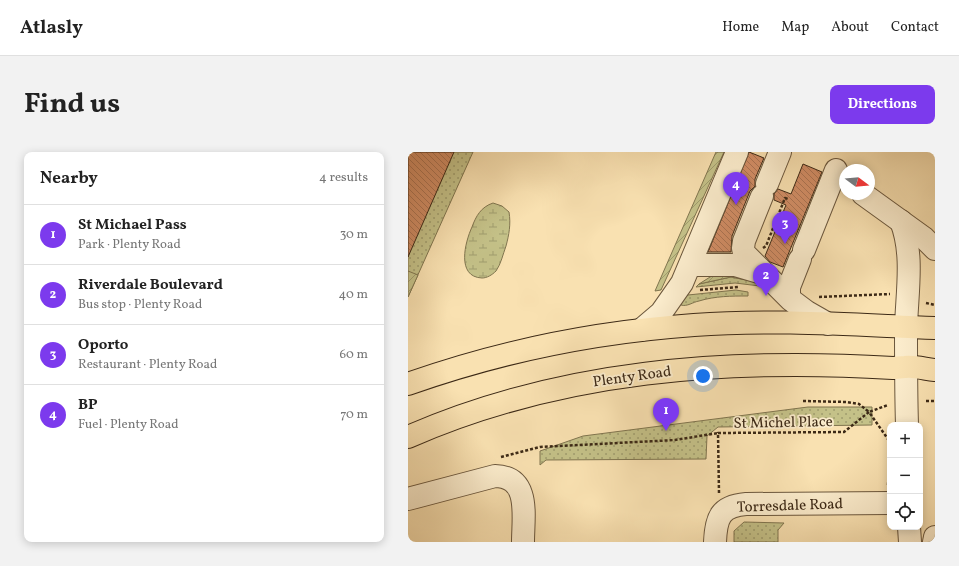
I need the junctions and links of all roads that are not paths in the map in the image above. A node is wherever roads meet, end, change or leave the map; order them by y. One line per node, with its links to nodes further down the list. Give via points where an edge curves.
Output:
1 (737, 152): 7 (street)
2 (780, 152): 8 (street, via 743,246 744,253)
3 (836, 170): 9 (street, via 789,287)
4 (871, 200): 5 (street)
5 (901, 221): 6 (street); 11 (street, via 906,234 908,254)
6 (935, 249)
7 (691, 265): 8 (street, via 735,265); 13 (street, via 669,303)
8 (762, 271): 9 (street)
9 (789, 297): 10 (street, via 807,312)
10 (828, 324): 11 (highway); 13 (highway, via 695,325)
11 (906, 327): 12 (highway); 14 (street)
12 (935, 328)
13 (641, 330): 16 (highway, via 578,338 515,351 458,366)
14 (906, 367): 15 (highway, Plenty Road); 17 (street); 18 (highway, Plenty Road, via 764,365 681,369 623,377 556,388 439,424)
15 (935, 370)
16 (408, 384)
17 (907, 422)
18 (408, 437)
19 (408, 500): 23 (street, via 495,476 508,478 517,484 522,494)
20 (887, 503): 24 (street, Torresdale Road, via 746,504 730,507 719,517 715,528)
21 (909, 530): 25 (street)
22 (935, 537): 26 (street)
23 (523, 542)
24 (715, 542)
25 (910, 542)
26 (934, 542)

